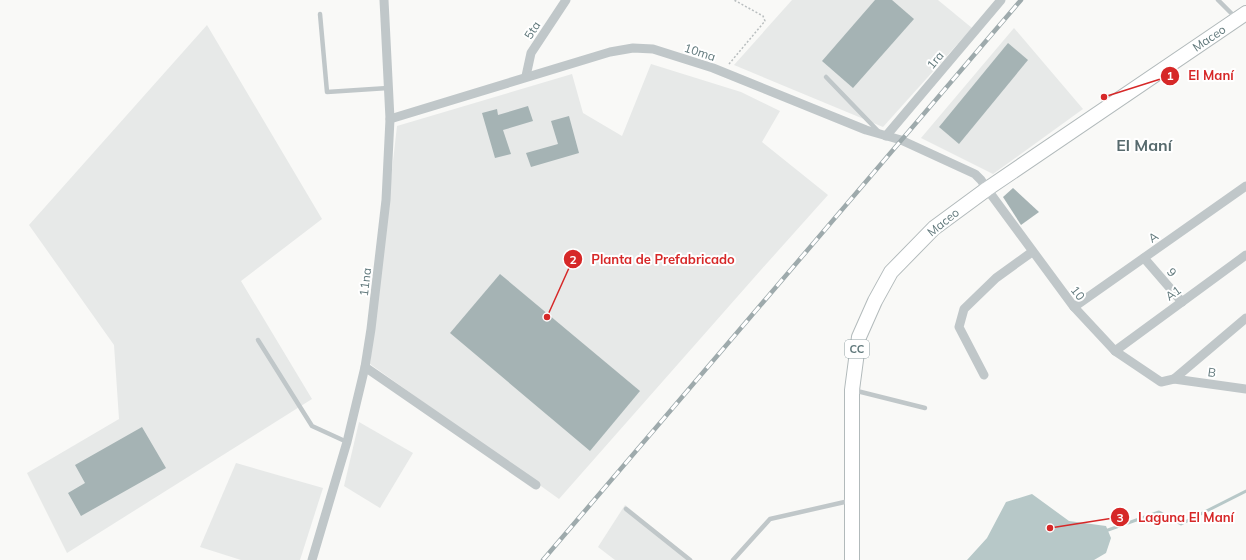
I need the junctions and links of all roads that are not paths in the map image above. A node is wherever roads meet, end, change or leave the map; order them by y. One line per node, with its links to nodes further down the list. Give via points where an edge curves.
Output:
1 (384, 0): 9 (street, 11na)
2 (566, 0): 7 (street, 5ta, via 532,53)
3 (1001, 0): 11 (street, 1ra)
4 (1218, 0): 6 (lane)
5 (320, 14): 9 (lane, via 328,92)
6 (1242, 16): 13 (main road, Maceo / CC)
7 (526, 76): 10 (street, 10ma); 11 (street, 10ma, via 610,52 633,48 653,49 723,72)
8 (826, 77): 11 (lane)
9 (388, 88): 10 (street, 11na)
10 (390, 119): 22 (street, 11na, via 386,200)
11 (884, 135): 13 (street, 10ma, via 901,140 975,174)
12 (1246, 186): 16 (street, A)
13 (987, 189): 14 (street, 10); 26 (main road, Maceo / CC, via 934,228 891,272 859,337)
14 (1032, 252): 18 (street, 10); 23 (street, via 996,278 964,309 959,327)
15 (1246, 255): 17 (street, A1)
16 (1144, 258): 17 (street, 9); 18 (street, A)
17 (1182, 302): 21 (street, A1)
18 (1074, 307): 21 (street, 10)
19 (1246, 318): 24 (street)
20 (258, 340): 28 (lane, via 312,426)
21 (1114, 351): 24 (street, 10, via 1161,382)
22 (365, 367): 28 (street, 11na); 29 (street)
23 (984, 375)
24 (1174, 379): 25 (street, B)
25 (1246, 389)
26 (852, 390): 27 (lane); 30 (main road, Maceo / CC)
27 (925, 408)
28 (347, 442): 32 (street, 11na)
29 (536, 485)
30 (851, 501): 34 (lane, via 770,519); 35 (main road, Maceo / CC)
31 (626, 509): 33 (lane)
32 (312, 560)
33 (690, 560)
34 (732, 560)
35 (852, 560)

